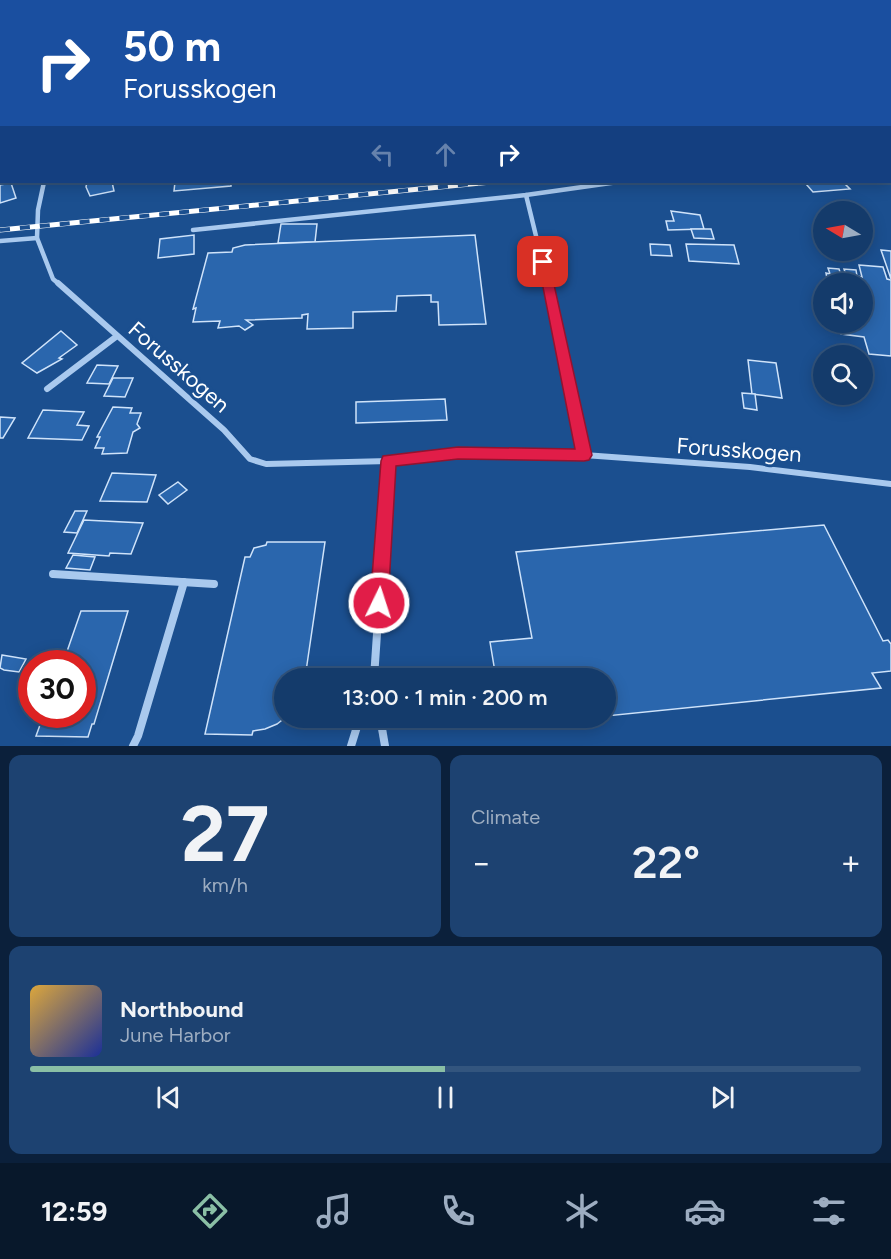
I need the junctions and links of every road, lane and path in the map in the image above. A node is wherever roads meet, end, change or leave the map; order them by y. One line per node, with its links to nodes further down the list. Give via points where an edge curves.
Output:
1 (45, 183): 5 (street, Forusskogen)
2 (611, 183): 3 (street)
3 (526, 195): 4 (street); 9 (street)
4 (194, 230)
5 (37, 238): 6 (street); 7 (street, Forusskogen, via 53,279)
6 (0, 241)
7 (117, 336): 8 (street); 10 (street, Forusskogen, via 224,430 250,459 266,464)
8 (47, 389)
9 (584, 455): 10 (street, Forusskogen, via 458,453); 11 (street, Forusskogen, via 760,468)
10 (389, 461): 15 (street)
11 (891, 484)
12 (53, 574): 13 (street)
13 (184, 582): 14 (street); 18 (street)
14 (214, 584)
15 (375, 668)
16 (357, 728): 19 (street)
17 (382, 728): 20 (street)
18 (132, 746)
19 (351, 746)
20 (385, 746)

